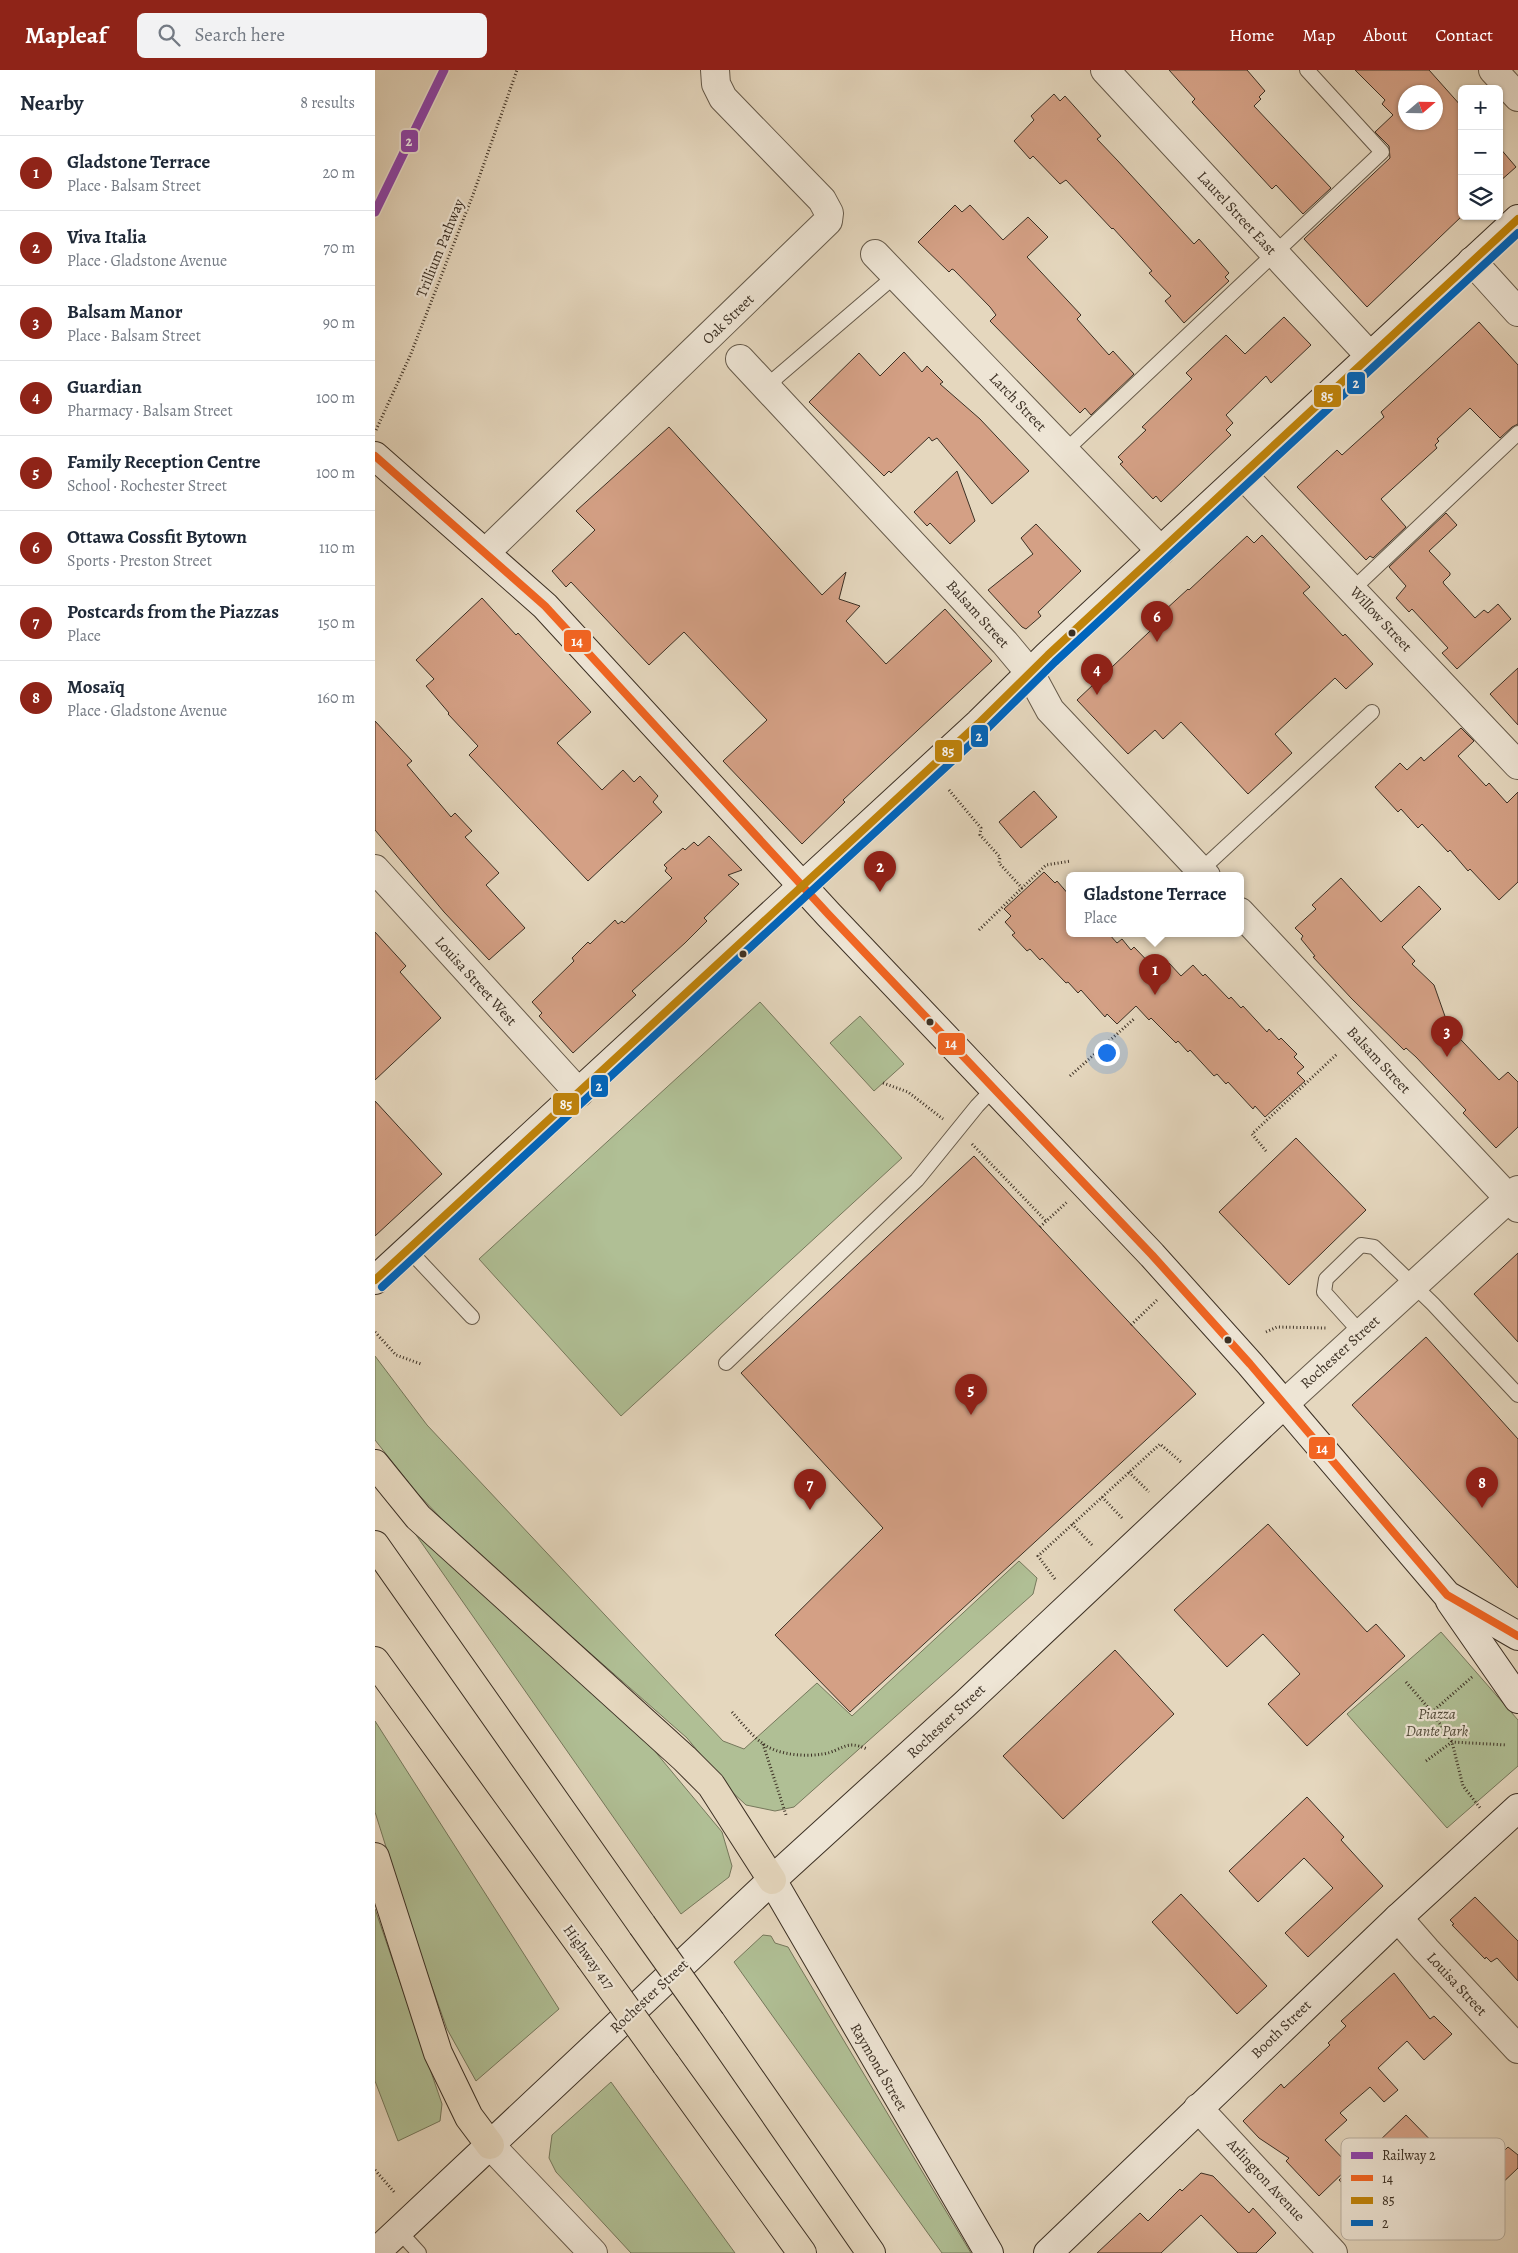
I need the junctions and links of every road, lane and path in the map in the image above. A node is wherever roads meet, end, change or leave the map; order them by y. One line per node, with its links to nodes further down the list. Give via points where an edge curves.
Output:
1 (517, 70): 16 (path, Trillium Pathway, via 410,356)
2 (715, 70): 22 (street, Oak Street, via 716,84 723,98 821,200 829,213 828,221)
3 (1105, 70): 9 (street, Laurel Street East)
4 (1307, 70): 9 (lane, via 1382,152)
5 (1493, 70): 6 (street)
6 (1518, 97)
7 (1518, 219): 10 (street)
8 (875, 254): 11 (street, Larch Street)
9 (1275, 254): 13 (street, Laurel Street East); 18 (lane)
10 (1471, 261): 12 (street); 13 (street)
11 (895, 276): 15 (lane, via 777,377); 18 (street, Larch Street)
12 (1518, 312)
13 (1369, 356): 20 (street)
14 (740, 359): 15 (street, Balsam Street)
15 (768, 389): 24 (street, Balsam Street, via 933,563)
16 (375, 430)
17 (1518, 433): 23 (lane)
18 (1065, 451): 21 (street, Larch Street)
19 (375, 456): 22 (street)
20 (1243, 475): 21 (street); 23 (street, Willow Street)
21 (1161, 551): 24 (street)
22 (486, 552): 32 (street, via 545,606)
23 (1353, 590): 26 (street, Willow Street)
24 (1030, 673): 30 (street, Balsam Street, via 1049,710); 32 (street)
25 (1372, 712): 31 (lane)
26 (1518, 765)
27 (949, 790): 33 (path, via 981,828 980,835 999,857 999,864)
28 (1071, 862): 33 (path, via 1045,865)
29 (375, 869): 41 (street, Louisa Street West)
30 (1203, 872)
31 (1205, 872)
32 (803, 886): 40 (street); 41 (street)
33 (1022, 888): 35 (path)
34 (1244, 916): 45 (street, Balsam Street)
35 (979, 930)
36 (1135, 1018): 38 (path)
37 (1341, 1050): 44 (path, via 1251,1134)
38 (1071, 1076)
39 (883, 1083): 42 (path, via 908,1092)
40 (994, 1088): 59 (lane, via 917,1180); 62 (street, via 1152,1255)
41 (579, 1093): 49 (street)
42 (945, 1121)
43 (970, 1142): 47 (path)
44 (1266, 1151)
45 (1515, 1199): 51 (street, Rochester Street)
46 (1069, 1200): 47 (path)
47 (1046, 1221): 48 (path)
48 (1040, 1227)
49 (408, 1249): 50 (street); 53 (lane)
50 (375, 1280)
51 (1413, 1286): 58 (street, Rochester Street); 58 (lane, via 1374,1247 1361,1246 1326,1279 1324,1292); 61 (lane)
52 (1157, 1300): 54 (path)
53 (472, 1317)
54 (1131, 1325)
55 (375, 1332): 60 (path, via 396,1355)
56 (1266, 1332): 57 (path, via 1277,1327 1326,1328)
57 (1333, 1332)
58 (1361, 1333): 62 (street, Rochester Street)
59 (726, 1363)
60 (421, 1364)
61 (1518, 1395)
62 (1284, 1404): 73 (street); 90 (street, Rochester Street, via 965,1705)
63 (1181, 1462): 65 (path, via 1160,1444)
64 (375, 1464): 90 (highway, via 418,1517 711,1785)
65 (1129, 1472): 66 (path); 67 (path)
66 (1149, 1492)
67 (1102, 1497): 68 (path); 69 (path)
68 (1121, 1518)
69 (1072, 1524): 71 (path); 72 (path, via 1038,1556)
70 (375, 1545): 102 (highway, bridge)
71 (1092, 1545)
72 (1055, 1580)
73 (1447, 1595): 74 (street); 78 (street)
74 (1518, 1636)
75 (375, 1661): 101 (highway, Highway 417, bridge)
76 (1473, 1677): 80 (path)
77 (1405, 1682): 80 (path)
78 (1518, 1699)
79 (731, 1712): 82 (path)
80 (1432, 1712): 81 (path)
81 (1452, 1742): 83 (path); 85 (path); 88 (path, via 1463,1786)
82 (763, 1744): 84 (path, via 781,1752 803,1755 824,1754 855,1744); 87 (path)
83 (1507, 1745)
84 (867, 1749)
85 (1427, 1761)
86 (1518, 1808): 91 (street, Booth Street)
87 (785, 1815)
88 (1485, 1815)
89 (375, 1857): 94 (highway, via 438,2053 469,2117)
90 (772, 1880): 94 (street, Rochester Street); 103 (street, Raymond Street)
91 (1398, 1918): 92 (street, Louisa Street); 93 (street, Booth Street)
92 (1518, 2049)
93 (1199, 2108): 104 (street, Booth Street); 105 (street, Arlington Avenue)
94 (490, 2145): 97 (street, Rochester Street); 100 (street)
95 (375, 2170): 96 (path)
96 (395, 2193)
97 (399, 2231): 98 (street, Rochester Street); 99 (lane)
98 (375, 2253)
99 (419, 2253)
100 (593, 2253)
101 (802, 2253)
102 (871, 2253)
103 (989, 2253)
104 (1048, 2253)
105 (1333, 2253)

